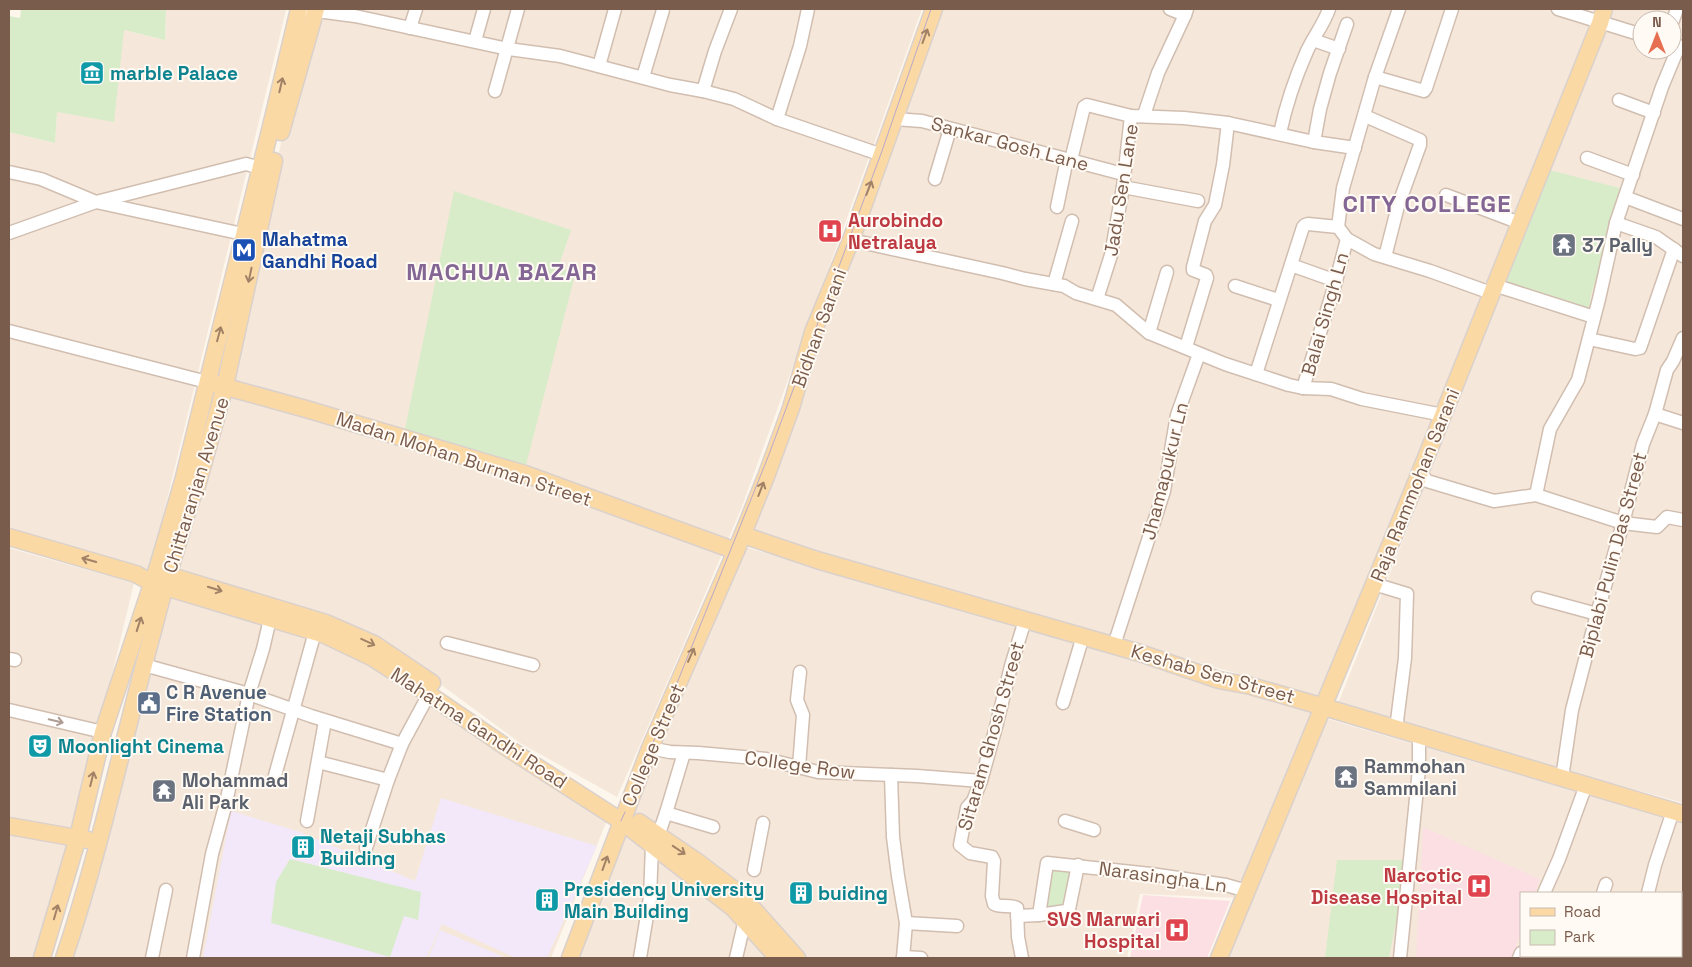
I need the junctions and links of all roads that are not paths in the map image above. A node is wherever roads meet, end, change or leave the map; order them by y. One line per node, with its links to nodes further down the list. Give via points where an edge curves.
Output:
1 (308, 9): 18 (street); 46 (main road, Chittaranjan Avenue, via 278,144)
2 (416, 9): 18 (street)
3 (484, 9): 21 (street)
4 (518, 9): 22 (street)
5 (615, 9): 25 (street)
6 (731, 9): 29 (street)
7 (808, 9): 35 (street)
8 (934, 9): 36 (main road, Bidhan Sarani, one-way to 8)
9 (1170, 9): 15 (street)
10 (1329, 9): 20 (street)
11 (1398, 9): 27 (street)
12 (1452, 9): 27 (street, via 1424,91)
13 (1558, 9): 16 (street)
14 (663, 10): 26 (street)
15 (1186, 12): 33 (street, Jadu Sen Lane, via 1158,73)
16 (1602, 16): 19 (street); 58 (main road, Raja Rammohan Sarani)
17 (1347, 24): 23 (street)
18 (410, 28): 21 (street)
19 (1632, 30)
20 (1313, 40): 23 (street); 39 (street, via 1287,100)
21 (475, 41): 22 (street)
22 (508, 48): 25 (street); 28 (street)
23 (1339, 49): 40 (street, via 1322,100)
24 (1673, 60): 31 (street)
25 (599, 66): 26 (street)
26 (643, 77): 29 (street)
27 (1375, 77): 34 (street)
28 (496, 91)
29 (703, 91): 35 (street, via 734,99)
30 (1619, 100): 31 (street)
31 (1654, 113): 48 (street)
32 (1131, 116): 33 (street, Jadu Sen Lane); 44 (street, via 1088,105 1084,107); 47 (street, Jadu Sen Lane)
33 (1144, 116): 37 (street)
34 (1365, 116): 41 (street); 66 (street, via 1420,140)
35 (777, 118): 42 (street)
36 (895, 119): 38 (street, Sankar Gosh Lane, via 922,121); 42 (main road, Bidhan Sarani)
37 (1228, 123): 39 (street); 80 (street, via 1215,205 1205,221 1193,267 1207,278)
38 (950, 129): 44 (street, Sankar Gosh Lane); 49 (street)
39 (1280, 133): 40 (street)
40 (1314, 142): 41 (street)
41 (1355, 148): 60 (street, via 1343,188)
42 (882, 154): 64 (main road, Bidhan Sarani, one-way to 42)
43 (1587, 158): 48 (street)
44 (1069, 159): 47 (street, Sankar Gosh Lane); 55 (street)
45 (9, 172): 54 (street, via 41,179)
46 (266, 172): 54 (street, via 246,164); 62 (main road, Chittaranjan Avenue)
47 (1124, 174): 50 (street, Jadu Sen Lane)
48 (1633, 175): 52 (street)
49 (935, 179)
50 (1122, 187): 53 (street); 73 (street, Jadu Sen Lane, via 1111,255)
51 (1446, 196): 58 (street)
52 (1625, 197): 56 (street); 59 (street)
53 (1198, 201)
54 (96, 202): 61 (street); 62 (street)
55 (1056, 207)
56 (1683, 219)
57 (1072, 221): 70 (street)
58 (1520, 223): 72 (main road, Raja Rammohan Sarani)
59 (1616, 223): 65 (street, via 1656,237); 75 (street)
60 (1338, 227): 63 (street); 67 (street, via 1304,225)
61 (9, 232)
62 (252, 236): 83 (main road, one-way to 62); 84 (main road, Chittaranjan Avenue, one-way to 84)
63 (1347, 239): 66 (street); 69 (street, Balai Singh Ln)
64 (851, 240): 70 (street); 93 (main road, Bidhan Sarani, one-way to 64, via 790,408 813,332)
65 (1678, 252): 79 (street, via 1640,348)
66 (1385, 257): 72 (street)
67 (1291, 265): 69 (street); 74 (street)
68 (1167, 272): 77 (street)
69 (1336, 281): 85 (street, Balai Singh Ln)
70 (1054, 284): 73 (street)
71 (1235, 286): 74 (street)
72 (1493, 289): 75 (street); 87 (main road, Raja Rammohan Sarani)
73 (1097, 299): 77 (street, via 1116,305)
74 (1278, 300): 82 (street)
75 (1594, 317): 79 (street)
76 (9, 331): 83 (street)
77 (1149, 333): 80 (street)
78 (1683, 338): 86 (street, Biplabi Pulin Das Street, via 1667,370)
79 (1589, 339): 90 (street, via 1578,380 1550,429)
80 (1186, 348): 81 (street)
81 (1199, 354): 82 (street); 105 (street, Jhamapukur Ln, via 1177,415 1164,491)
82 (1256, 374): 85 (street)
83 (207, 382): 84 (main road, Madan Mohan Burman Street); 96 (main road)
84 (225, 386): 95 (main road, Madan Mohan Burman Street, via 525,474); 96 (main road, Chittaranjan Avenue, via 197,486)
85 (1303, 388): 87 (street, via 1331,389 1362,399)
86 (1655, 414): 88 (street); 92 (street, Biplabi Pulin Das Street, via 1643,444)
87 (1443, 415): 89 (main road, Raja Rammohan Sarani)
88 (1683, 423)
89 (1420, 472): 90 (street, via 1427,481 1494,501); 97 (main road, Raja Rammohan Sarani)
90 (1536, 495): 92 (street)
91 (1683, 520): 92 (street, via 1667,518 1657,527)
92 (1623, 524): 99 (street, Biplabi Pulin Das Street)
93 (743, 535): 95 (main road, College Street); 101 (main road, Keshab Sen Street, via 817,560)
94 (9, 537): 96 (main road, Mahatma Gandhi Road, one-way to 94, via 136,574)
95 (733, 550): 120 (main road, College Street, one-way to 95)
96 (160, 572): 100 (main road, Mahatma Gandhi Road); 106 (main road, Chittaranjan Avenue); 117 (main road, one-way to 96); 132 (main road, Mahatma Gandhi Road, one-way to 132, via 326,623 374,644)
97 (1374, 584): 112 (main road, Raja Rammohan Sarani); 116 (street, via 1407,594 1405,658)
98 (1538, 598): 99 (street)
99 (1597, 614): 126 (street, Biplabi Pulin Das Street, via 1572,710)
100 (270, 619): 102 (main road, Mahatma Gandhi Road); 109 (street)
101 (1026, 620): 103 (main road, Keshab Sen Street); 128 (street, Sitaram Ghosh Street)
102 (315, 632): 110 (main road, Mahatma Gandhi Road, via 373,658); 114 (street)
103 (1083, 636): 105 (main road, Keshab Sen Street); 111 (street)
104 (446, 644): 107 (street)
105 (1114, 645): 112 (main road, Keshab Sen Street, via 1219,680)
106 (144, 665): 109 (street); 141 (main road, Chittaranjan Avenue)
107 (532, 665)
108 (800, 672): 123 (street, via 797,700 802,715)
109 (249, 694): 114 (street); 157 (street, via 212,854)
110 (429, 694): 119 (street); 132 (main road, Mahatma Gandhi Road, via 506,747)
111 (1063, 703)
112 (1324, 707): 116 (main road, Keshab Sen Street); 146 (main road, Raja Rammohan Sarani)
113 (9, 710): 117 (street, one-way to 117)
114 (292, 710): 115 (street); 125 (street)
115 (326, 721): 119 (street); 122 (street)
116 (1396, 729): 118 (main road, Keshab Sen Street)
117 (104, 732): 139 (main road, one-way to 117)
118 (1420, 736): 126 (main road, Keshab Sen Street); 167 (street)
119 (402, 744): 127 (street)
120 (650, 748): 121 (street, College Row); 132 (main road, College Street)
121 (684, 752): 123 (street, College Row, via 766,758); 130 (street)
122 (318, 762): 127 (street); 133 (street)
123 (799, 767): 124 (street, College Row, via 818,772)
124 (891, 775): 128 (street, College Row); 152 (street, via 893,837)
125 (274, 778)
126 (1562, 778): 129 (main road, Keshab Sen Street)
127 (388, 780): 142 (street)
128 (981, 781): 151 (street, Sitaram Ghosh Street, via 967,808 960,845 970,852 992,857 994,904 1014,906)
129 (1586, 785): 131 (main road, Keshab Sen Street); 147 (street)
130 (666, 813): 137 (street); 140 (street)
131 (1678, 813): 148 (street, via 1655,866)
132 (623, 816): 140 (main road, Mahatma Gandhi Road); 158 (main road, College Street, one-way to 132)
133 (307, 820)
134 (1065, 821): 138 (street)
135 (763, 824): 144 (street)
136 (9, 826): 139 (main road)
137 (713, 827)
138 (1094, 830)
139 (78, 837): 141 (main road); 154 (main road, one-way to 139)
140 (655, 841): 149 (main road, Mahatma Gandhi Road, via 733,908); 159 (street)
141 (99, 843): 155 (main road, Chittaranjan Avenue)
142 (366, 848)
143 (1078, 865): 146 (street, Narasingha Ln); 150 (street, via 1068,909); 150 (street, Narasingha Ln, via 1047,862)
144 (754, 870)
145 (166, 890): 156 (street)
146 (1247, 890): 166 (main road, Raja Rammohan Sarani)
147 (1544, 892)
148 (1648, 892)
149 (747, 912): 160 (street); 161 (main road, Mahatma Gandhi Road); 162 (main road, Mahatma Gandhi Road)
150 (1039, 915): 151 (street)
151 (1017, 916): 165 (street)
152 (906, 923): 153 (street); 163 (street)
153 (957, 926)
154 (42, 958)
155 (64, 958)
156 (152, 958)
157 (193, 958)
158 (570, 958)
159 (640, 958)
160 (736, 958)
161 (778, 958)
162 (797, 958)
163 (903, 958): 164 (street)
164 (921, 958)
165 (1022, 958)
166 (1219, 958)
167 (1400, 958)

